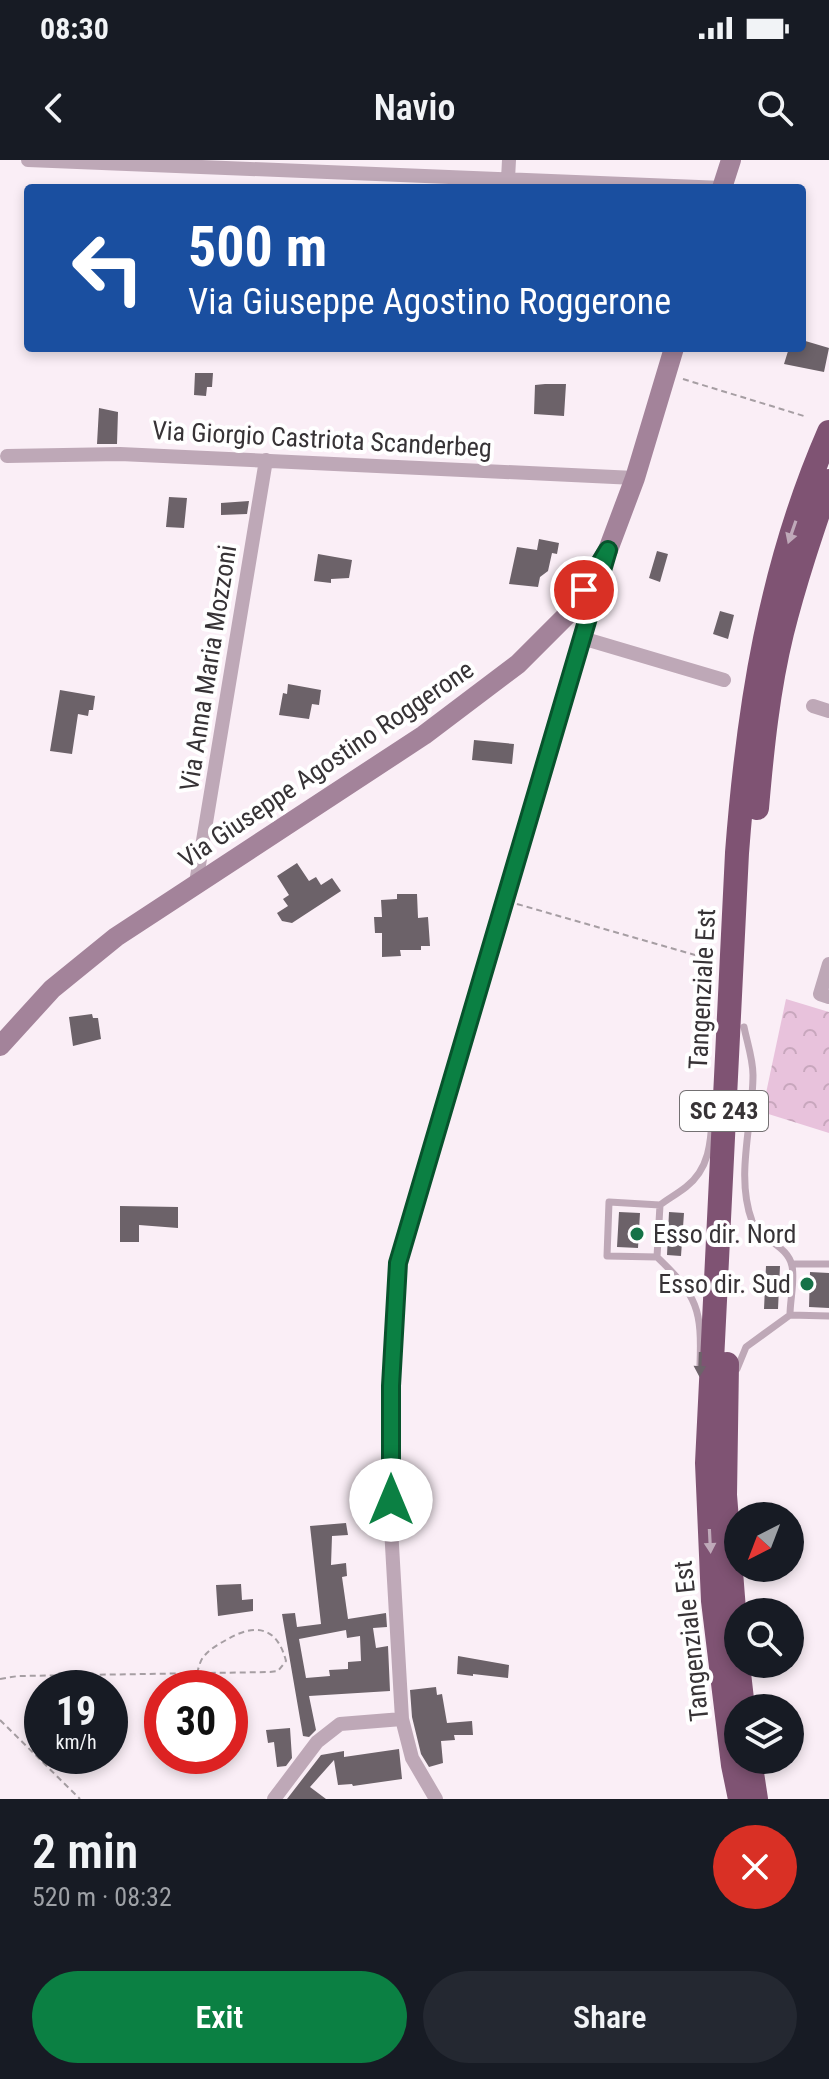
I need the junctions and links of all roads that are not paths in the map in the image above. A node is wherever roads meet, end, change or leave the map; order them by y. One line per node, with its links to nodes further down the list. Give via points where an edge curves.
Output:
1 (28, 160): 4 (street)
2 (509, 160): 4 (street)
3 (731, 160): 6 (street)
4 (508, 179): 5 (street)
5 (627, 184)
6 (723, 184)
7 (673, 352): 11 (street, Via Giuseppe Agostino Roggerone)
8 (829, 432): 21 (highway, Tangenziale Est / SC 243, one-way to 21, via 788,543 763,640 745,753)
9 (7, 456): 10 (street, Via Giorgio Castriota Scanderbeg)
10 (266, 460): 11 (street, Via Giorgio Castriota Scanderbeg); 18 (street, Via Anna Maria Mozzoni)
11 (635, 478): 13 (street, Via Giuseppe Agostino Roggerone)
12 (829, 481): 21 (highway, Tangenziale Est / SC 243, via 781,635 763,747)
13 (608, 550): 14 (street); 18 (street, Via Giuseppe Agostino Roggerone, via 572,610 518,664 424,735)
14 (582, 638): 15 (street); 38 (street, via 398,1263 391,1528)
15 (724, 680)
16 (813, 706): 17 (street)
17 (829, 711)
18 (196, 883): 22 (street, Via Giuseppe Agostino Roggerone, via 52,989)
19 (829, 964): 20 (street)
20 (824, 996)
21 (736, 1027): 23 (lane); 27 (lane, via 753,1072 747,1203 760,1235); 35 (highway, Tangenziale Est / SC 243); 36 (highway, Tangenziale Est / SC 243)
22 (0, 1046)
23 (716, 1059)
24 (713, 1102): 25 (lane, via 710,1144 699,1174)
25 (660, 1205): 26 (lane); 26 (lane, via 609,1202 607,1256)
26 (657, 1257): 31 (lane, one-way to 31, via 696,1304 701,1324)
27 (792, 1264): 28 (lane); 29 (lane)
28 (829, 1264)
29 (790, 1315): 30 (lane); 32 (lane, via 746,1347)
30 (829, 1316)
31 (699, 1380)
32 (737, 1382)
33 (698, 1437): 35 (lane)
34 (735, 1440): 36 (lane, via 735,1469)
35 (707, 1463): 42 (highway, Tangenziale Est / SC 243, one-way to 42, via 713,1601)
36 (725, 1495): 37 (highway, Tangenziale Est / SC 243)
37 (733, 1598)
38 (402, 1719): 40 (street, via 340,1724 317,1742); 41 (street, via 412,1758)
39 (752, 1774): 43 (highway)
40 (274, 1799)
41 (436, 1799)
42 (740, 1799)
43 (756, 1799)

